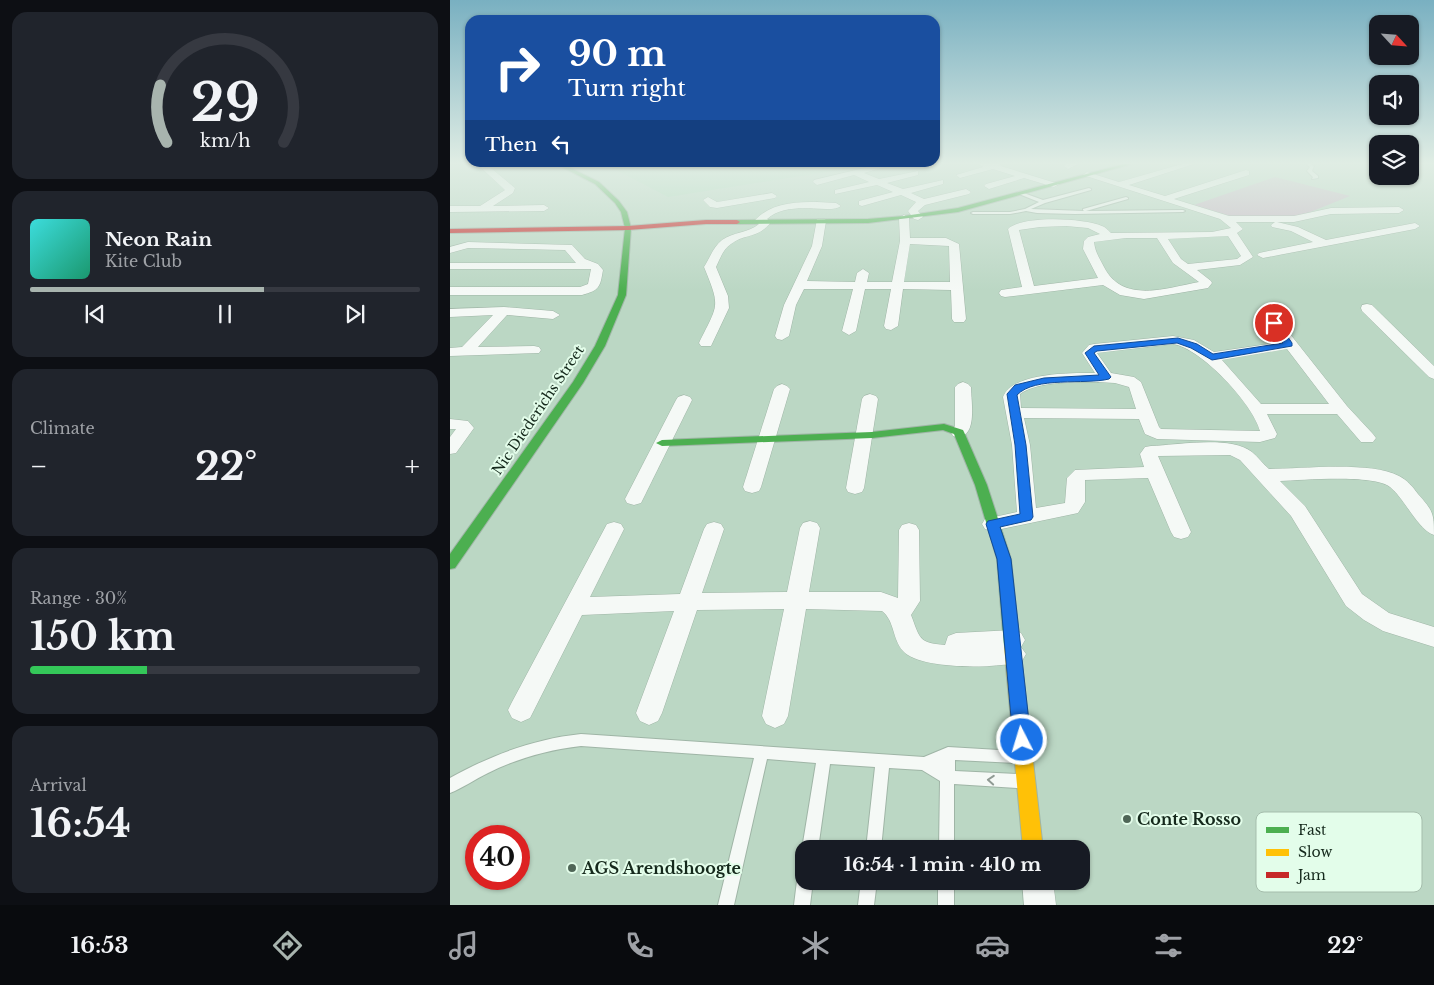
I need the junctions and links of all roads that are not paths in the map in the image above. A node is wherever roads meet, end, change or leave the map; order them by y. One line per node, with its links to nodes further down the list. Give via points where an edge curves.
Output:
1 (486, 206): 11 (street)
2 (620, 206): 25 (street, Nic Diederichs Street)
3 (788, 206): 13 (street)
4 (803, 206): 13 (street)
5 (918, 206): 19 (street, via 913,211)
6 (972, 206): 19 (street)
7 (1034, 206): 14 (lane)
8 (1098, 206): 18 (lane)
9 (1182, 206): 24 (street)
10 (450, 208): 11 (street)
11 (483, 208): 12 (street)
12 (544, 208)
13 (791, 208): 21 (street, via 767,213)
14 (1026, 210): 17 (lane); 18 (lane)
15 (1399, 210): 24 (street, via 1331,211)
16 (1183, 211): 18 (lane)
17 (973, 213)
18 (1075, 213)
19 (918, 217): 20 (street)
20 (904, 218): 22 (street); 29 (street)
21 (763, 222): 22 (street); 25 (street, via 706,222); 53 (street, via 759,231 722,246 710,268 722,296 723,308)
22 (821, 222): 38 (street, via 817,246)
23 (1415, 226): 30 (street)
24 (1233, 227): 28 (street, via 1214,236); 30 (street, via 1288,227); 35 (street, via 1246,252 1245,259 1229,264)
25 (628, 228): 26 (street); 89 (street, Nic Diederichs Street, via 622,295 600,346)
26 (453, 233)
27 (1108, 235): 28 (street); 37 (street, via 1092,239 1089,244); 41 (street, via 1095,227 1081,225 1026,225 1012,229)
28 (1160, 235): 35 (street, via 1177,261)
29 (904, 241): 39 (street); 40 (street, via 953,242)
30 (1324, 244): 32 (street)
31 (450, 250): 34 (street, via 468,245 568,247 581,261)
32 (1263, 255)
33 (450, 266): 34 (street)
34 (594, 266): 42 (street, via 597,270 594,286 582,291)
35 (1186, 268): 37 (street, via 1206,283 1188,289 1135,295)
36 (861, 280): 38 (street); 39 (street); 51 (street)
37 (1105, 281): 41 (street)
38 (799, 285): 52 (street)
39 (897, 286): 40 (street); 50 (street)
40 (957, 286): 48 (street)
41 (1029, 290): 43 (street)
42 (450, 292)
43 (1005, 293)
44 (1367, 308): 59 (street)
45 (504, 311): 46 (street); 47 (street); 57 (street)
46 (450, 313)
47 (553, 315)
48 (959, 319)
49 (1274, 323): 54 (street)
50 (891, 326)
51 (849, 331)
52 (782, 336)
53 (706, 343)
54 (1289, 344): 58 (street); 66 (street)
55 (534, 350): 57 (street)
56 (450, 352): 57 (street)
57 (466, 352)
58 (1212, 357): 60 (street, via 1178,340 1094,348 1089,353); 65 (street)
59 (1434, 374)
60 (1106, 377): 67 (street, via 1044,381 1019,387 1011,397); 68 (street, via 1134,382)
61 (963, 387): 70 (street, via 963,427)
62 (782, 389): 73 (street)
63 (870, 399): 71 (street)
64 (684, 400): 74 (street)
65 (1257, 409): 66 (street); 68 (street, via 1269,431 1265,436 1162,435 1151,430)
66 (1341, 409): 72 (street)
67 (1016, 412): 68 (street); 81 (street)
68 (1145, 414)
69 (450, 424): 75 (street, via 466,428)
70 (959, 432): 71 (street, via 944,427); 82 (street, via 981,485)
71 (864, 435): 73 (street); 79 (street)
72 (1367, 438)
73 (767, 439): 74 (street); 78 (street)
74 (662, 443): 80 (street)
75 (450, 449)
76 (1155, 472): 77 (street, via 1149,454 1151,451 1222,448 1241,452); 81 (street, via 1081,474 1076,478 1075,502 1071,508); 88 (street)
77 (1265, 475): 84 (street, via 1385,477 1399,486); 94 (street, via 1298,511 1354,600 1364,610 1390,624)
78 (752, 486)
79 (855, 488)
80 (634, 499)
81 (1027, 517): 82 (street)
82 (992, 524): 95 (street, via 1004,559)
83 (810, 528): 90 (street)
84 (1434, 528)
85 (614, 529): 92 (street)
86 (714, 529): 91 (street)
87 (909, 530): 93 (street, via 909,601)
88 (1181, 532)
89 (450, 564)
90 (797, 601): 91 (street); 93 (street, via 881,600); 98 (street)
91 (688, 603): 92 (street); 97 (street)
92 (574, 606): 96 (street)
93 (900, 612): 95 (street, via 909,642 916,649 932,654)
94 (1434, 637)
95 (1013, 647): 102 (street)
96 (521, 710)
97 (649, 713)
98 (775, 716)
99 (762, 753): 101 (lane); 107 (lane, via 562,741 541,744 514,754); 116 (lane)
100 (948, 753): 102 (lane); 104 (lane); 105 (lane)
101 (824, 757): 103 (lane); 108 (lane)
102 (1024, 758): 106 (street)
103 (883, 761): 104 (lane); 109 (lane)
104 (924, 764): 105 (lane)
105 (947, 777): 106 (lane, one-way to 105); 110 (lane)
106 (1025, 782): 111 (street)
107 (450, 786)
108 (811, 840)
109 (874, 840)
110 (946, 840)
111 (1032, 840)
112 (804, 890): 117 (lane)
113 (868, 890): 118 (lane)
114 (946, 890): 119 (lane)
115 (1039, 890): 120 (street)
116 (726, 905)
117 (802, 905)
118 (866, 905)
119 (946, 905)
120 (1040, 905)

